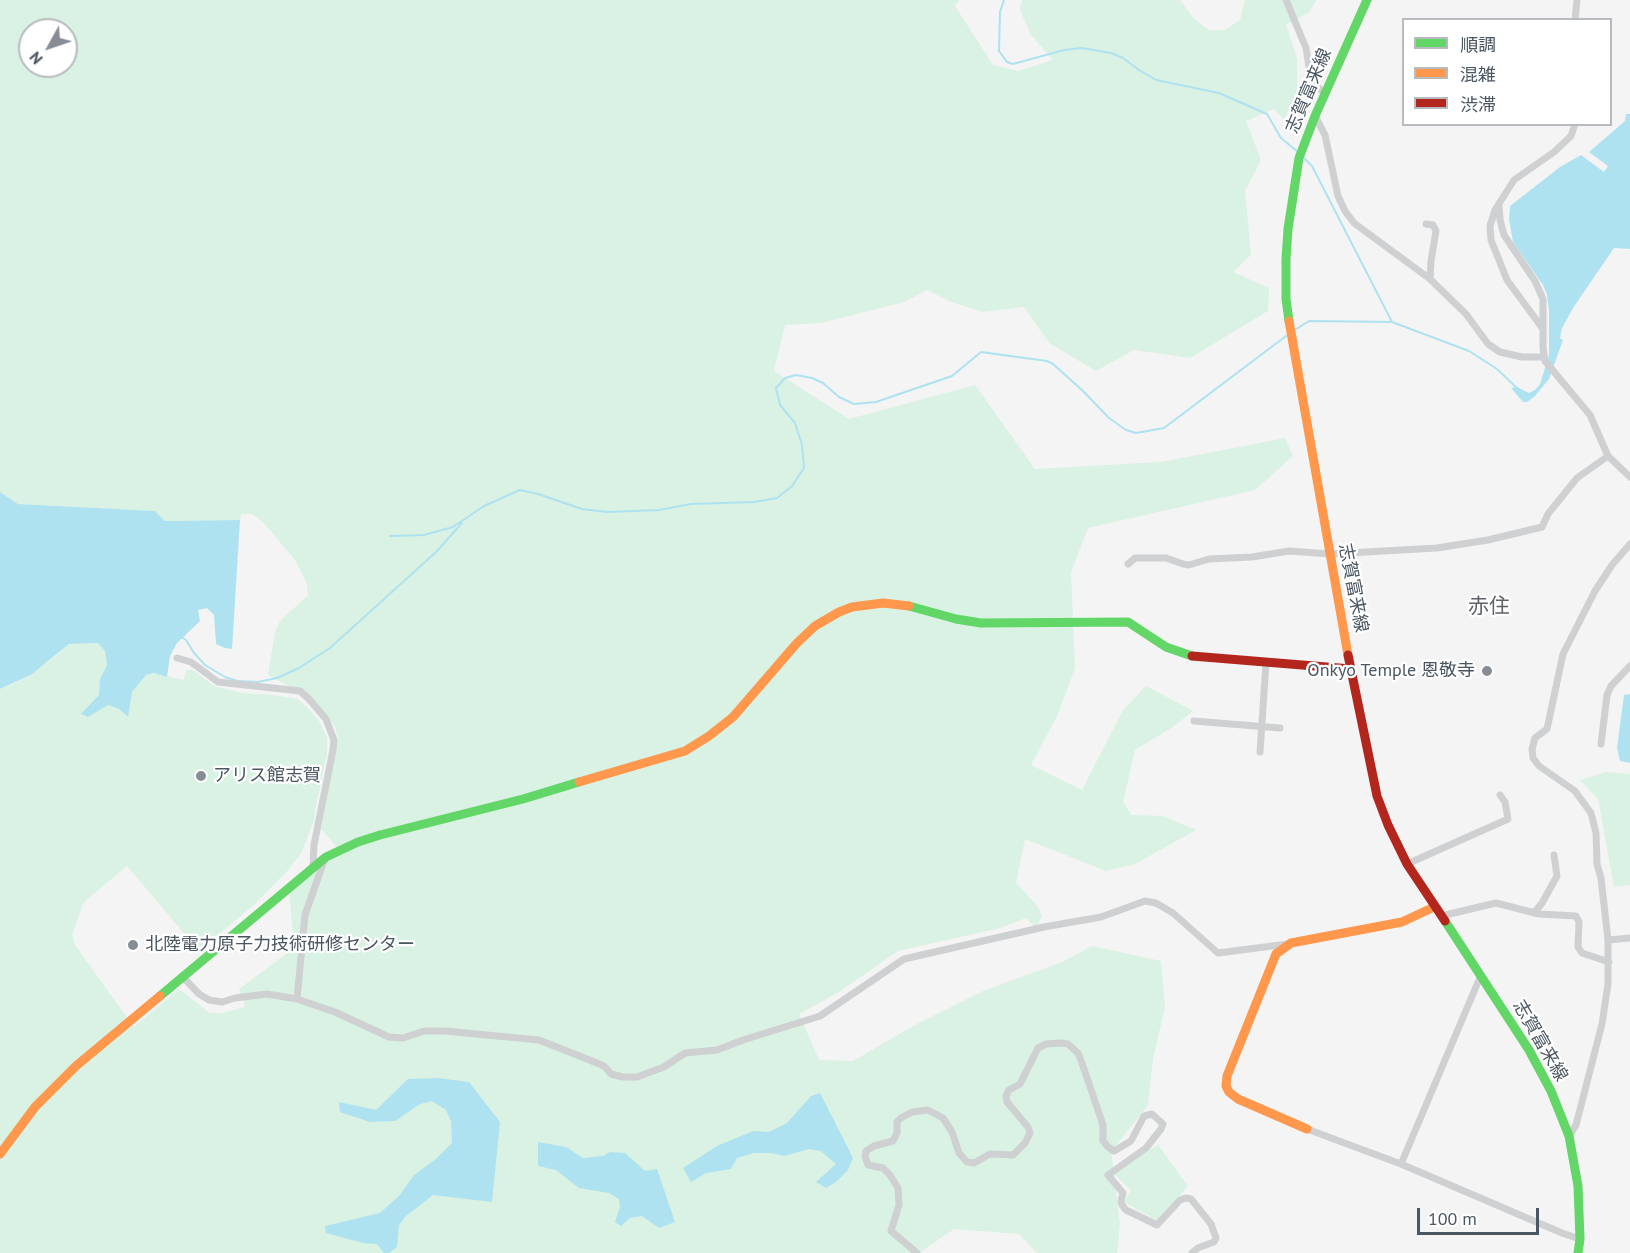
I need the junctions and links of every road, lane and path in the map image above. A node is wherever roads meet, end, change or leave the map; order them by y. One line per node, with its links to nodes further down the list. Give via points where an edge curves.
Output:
1 (1286, 0): 5 (street, via 1302,36 1311,80)
2 (1367, 0): 5 (street, 志賀富来線)
3 (1577, 0): 4 (street)
4 (1575, 18)
5 (1324, 94): 6 (street, 志賀富来線)
6 (1315, 116): 10 (street, via 1325,135 1338,196 1354,223); 16 (street, 志賀富来線, via 1299,158 1288,229 1286,299)
7 (1574, 126): 8 (street, via 1571,136 1554,152 1514,180)
8 (1499, 205): 11 (street, via 1504,235 1543,299); 11 (street, via 1491,218 1491,240 1507,280)
9 (1426, 224): 10 (street, via 1433,225 1436,231)
10 (1430, 279): 12 (street, via 1466,314 1488,344 1500,352)
11 (1543, 330): 12 (street)
12 (1544, 359): 13 (street, via 1590,415)
13 (1608, 456): 14 (street); 16 (street, via 1577,478 1542,527 1437,548)
14 (1630, 477)
15 (1630, 544): 36 (street, via 1595,591 1563,654 1547,729 1535,738 1532,749 1539,765 1575,791 1591,813)
16 (1330, 554): 17 (street, via 1289,551 1209,559 1189,565 1166,558 1135,558); 21 (street, 志賀富来線)
17 (1128, 564)
18 (177, 658): 31 (street, via 191,662 218,682 300,692 326,719 334,740)
19 (1266, 663): 21 (street); 23 (street); 29 (street, via 1179,654 1128,622 981,623 909,606 861,606 839,612 815,626 733,717 685,751 380,835)
20 (1630, 666): 25 (street, via 1607,695)
21 (1351, 669): 30 (street, 志賀富来線, via 1377,796)
22 (1194, 721): 23 (street)
23 (1263, 726): 24 (street); 26 (street)
24 (1280, 728)
25 (1601, 744)
26 (1260, 752)
27 (1500, 795): 30 (street, via 1508,819)
28 (1554, 855): 33 (street, via 1557,876)
29 (326, 857): 31 (street); 41 (street, via 305,915)
30 (1407, 864): 32 (street, 志賀富来線)
31 (313, 866): 40 (street)
32 (1434, 907): 34 (street, 志賀富来線); 37 (street, via 1402,922)
33 (1534, 913): 34 (street, via 1496,903); 38 (street, via 1576,916 1582,953)
34 (1441, 916): 39 (street, 志賀富来線)
35 (1630, 938): 36 (street)
36 (1608, 940): 38 (street)
37 (1291, 943): 41 (street, via 1218,953 1173,913 1144,901 1101,916 904,959 820,1016 717,1050 685,1053 637,1077 612,1074 604,1066 539,1040 445,1031 389,1037); 42 (street, via 1274,958 1226,1081 1229,1092 1238,1099)
38 (1609, 962): 43 (street, via 1602,1024 1576,1125)
39 (1481, 975): 43 (street, 志賀富来線, via 1546,1081); 45 (street)
40 (182, 976): 41 (street, via 208,1000 222,1002 267,994); 44 (street, via 76,1066 36,1107)
41 (297, 999)
42 (1307, 1129): 45 (street)
43 (1569, 1136): 46 (street, 志賀富来線, via 1578,1186)
44 (0, 1154)
45 (1401, 1164): 46 (street)
46 (1580, 1239): 49 (street, 志賀富来線)
47 (917, 1253): 48 (street, via 891,1231 899,1205 898,1188 883,1168 868,1165 866,1151 893,1141 901,1118 928,1110 943,1118 959,1154 967,1162 974,1163 990,1154 1013,1155 1030,1133 1005,1096 1020,1084 1038,1048 1060,1043 1068,1044 1083,1063 1103,1125 1102,1141 1108,1147 1114,1151 1131,1141 1144,1116 1152,1114 1163,1124 1146,1148 1108,1175 1123,1193 1121,1201 1126,1210 1157,1225 1180,1200 1191,1199 1211,1224 1216,1238)
48 (1192, 1253)
49 (1578, 1253)

